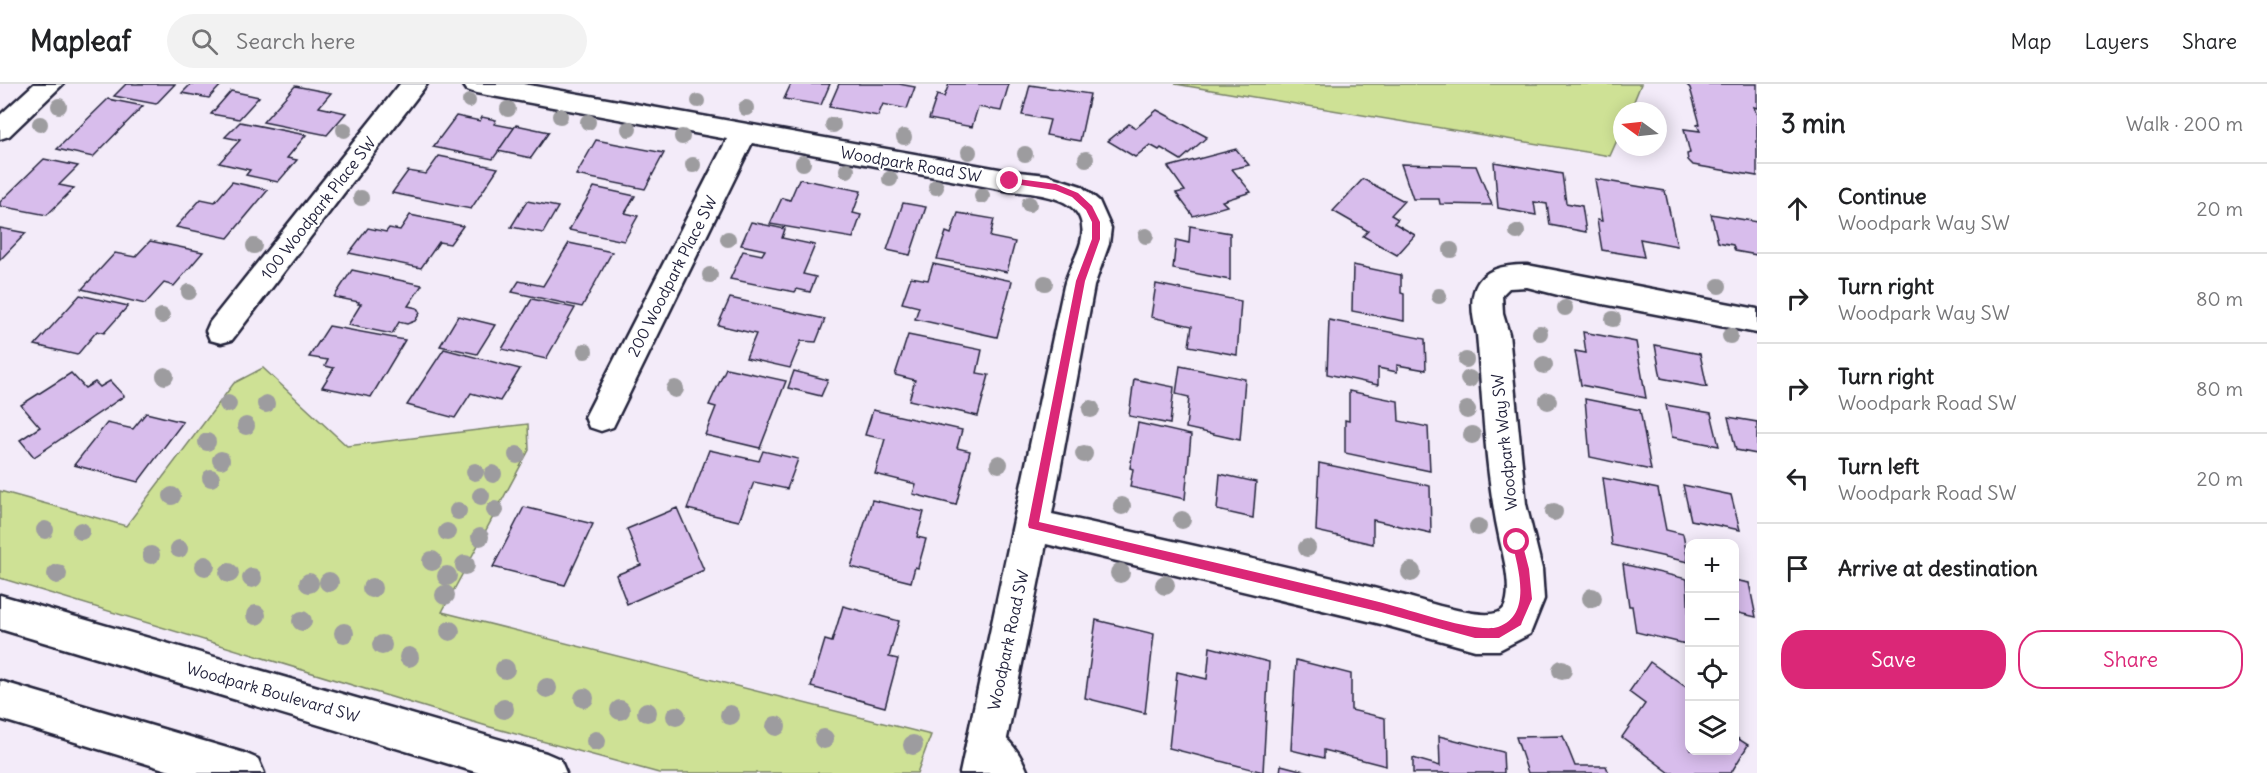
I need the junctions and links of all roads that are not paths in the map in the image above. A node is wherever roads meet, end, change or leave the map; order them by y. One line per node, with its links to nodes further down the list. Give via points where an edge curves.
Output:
1 (50, 84): 4 (street)
2 (414, 84): 7 (street, 100 Woodpark Place SW)
3 (476, 84): 5 (street, Woodpark Road SW)
4 (0, 130)
5 (743, 134): 8 (street, 200 Woodpark Place SW); 9 (street, Woodpark Road SW, via 1056,187 1075,195 1089,208 1096,222 1096,239 1080,281)
6 (1757, 321): 9 (street, Woodpark Way SW, via 1519,274 1500,279 1488,291 1486,309 1493,334 1509,504 1524,569 1526,599 1517,622 1499,632 1475,633)
7 (221, 331)
8 (601, 417)
9 (1033, 525): 12 (street, Woodpark Road SW)
10 (0, 612): 14 (street, Woodpark Boulevard SW)
11 (0, 699): 13 (street)
12 (992, 764)
13 (244, 773)
14 (546, 773)

